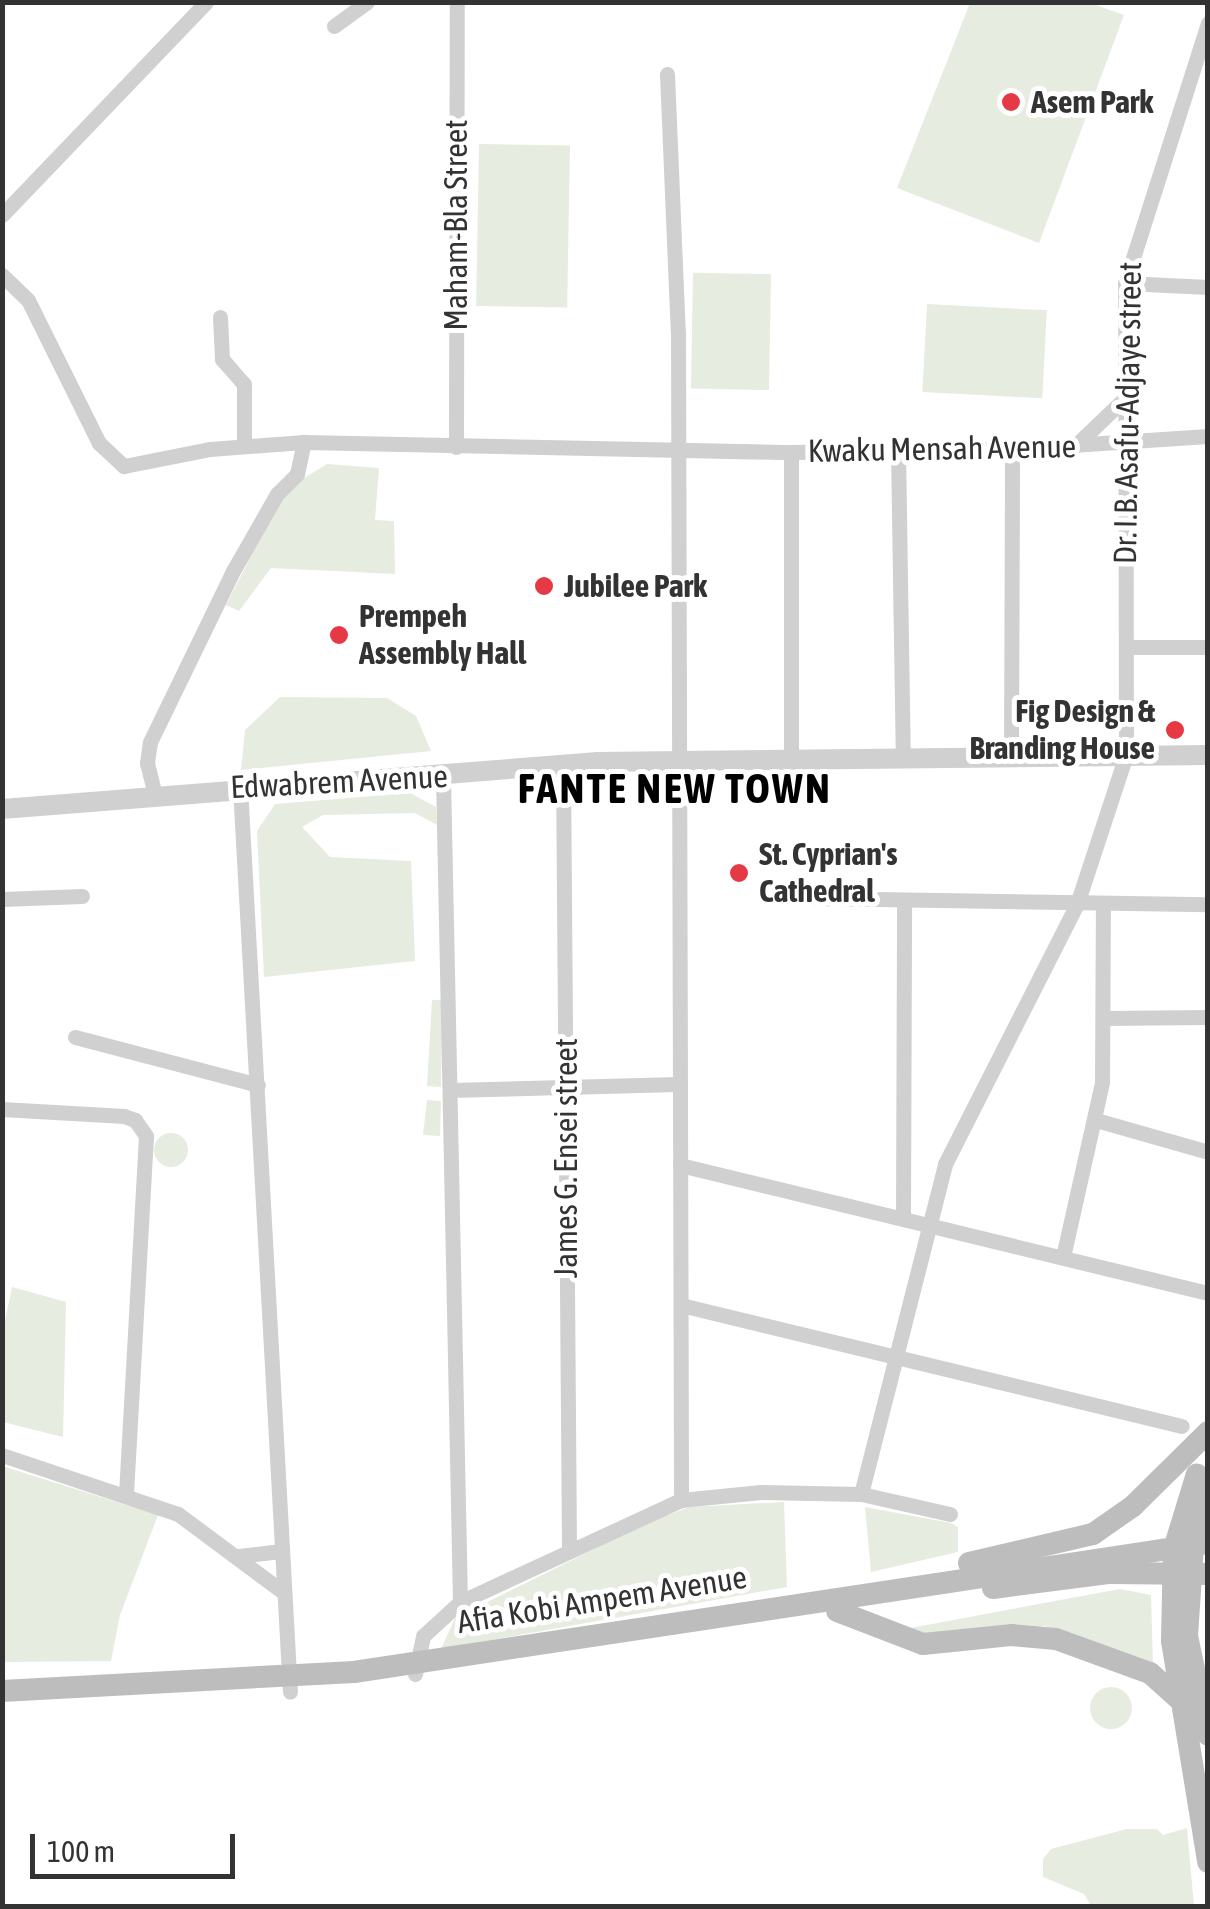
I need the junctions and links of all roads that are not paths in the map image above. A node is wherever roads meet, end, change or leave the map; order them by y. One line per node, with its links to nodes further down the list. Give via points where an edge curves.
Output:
1 (206, 2): 7 (street)
2 (367, 2): 5 (street)
3 (457, 2): 18 (street, Maham-Bla Street)
4 (1208, 23): 9 (street, Dr. I.B. Asafu-Adjaye street, via 1131,246)
5 (334, 26)
6 (667, 74): 19 (street)
7 (2, 215)
8 (2, 275): 16 (street, Kwaku Mensah Avenue, via 28,300 99,443 117,464)
9 (1125, 283): 10 (street); 12 (street, Dr. I.B. Asafu-Adjaye street)
10 (1208, 286)
11 (220, 317): 16 (street, via 222,359 244,384)
12 (1124, 399): 15 (street, Dr. I.B. Asafu-Adjaye street); 17 (street)
13 (1208, 436): 15 (street, Kwaku Mensah Avenue)
14 (304, 442): 16 (street, Kwaku Mensah Avenue); 18 (street, Kwaku Mensah Avenue); 34 (street, via 300,468 233,571 150,742)
15 (1124, 444): 17 (street, Kwaku Mensah Avenue); 23 (street, Dr. I.B. Asafu-Adjaye street)
16 (244, 445)
17 (1076, 446): 20 (street, Kwaku Mensah Avenue)
18 (456, 447): 19 (street, Kwaku Mensah Avenue)
19 (677, 449): 22 (street, Kwaku Mensah Avenue); 30 (street)
20 (1012, 449): 21 (street, Kwaku Mensah Avenue); 29 (street)
21 (898, 450): 22 (street, Kwaku Mensah Avenue); 26 (street)
22 (791, 452): 28 (street)
23 (1126, 647): 24 (street); 25 (street, Dr. I.B. Asafu-Adjaye street)
24 (1208, 647)
25 (1126, 755): 27 (street, Edwabrem Avenue); 29 (street, Edwabrem Avenue); 40 (street, Dr. I.B. Asafu-Adjaye street)
26 (903, 756): 28 (street, Edwabrem Avenue); 29 (street, Edwabrem Avenue)
27 (1208, 756)
28 (791, 757): 30 (street, Edwabrem Avenue)
29 (1011, 757)
30 (676, 760): 31 (street, Edwabrem Avenue); 46 (street)
31 (564, 766): 32 (street, Edwabrem Avenue); 48 (street, James G. Ensei street)
32 (442, 777): 33 (street, Edwabrem Avenue); 49 (street)
33 (240, 787): 34 (street, Edwabrem Avenue); 47 (street)
34 (155, 795): 35 (street, Edwabrem Avenue)
35 (2, 809)
36 (82, 896): 37 (street)
37 (2, 898)
38 (813, 898): 39 (street)
39 (904, 900): 40 (street); 54 (street)
40 (1077, 904): 42 (street); 55 (street, Dr. I.B. Asafu-Adjaye street, via 945,1164)
41 (1208, 904): 42 (street)
42 (1103, 906): 44 (street)
43 (1208, 1017): 44 (street)
44 (1106, 1018): 51 (street)
45 (75, 1037): 47 (street)
46 (678, 1084): 48 (street); 53 (street)
47 (258, 1085): 70 (street)
48 (565, 1087): 49 (street); 69 (street, James G. Ensei street)
49 (450, 1090): 75 (street)
50 (2, 1109): 65 (street, via 124,1116 146,1136)
51 (1096, 1120): 52 (street); 56 (street)
52 (1208, 1152)
53 (680, 1165): 54 (street); 58 (street)
54 (902, 1218): 55 (street)
55 (926, 1222): 56 (street); 59 (street, Dr. I.B. Asafu-Adjaye street)
56 (1062, 1257): 57 (street)
57 (1208, 1293)
58 (681, 1305): 59 (street); 66 (street)
59 (896, 1355): 60 (street); 64 (street, Dr. I.B. Asafu-Adjaye street)
60 (1182, 1426)
61 (1208, 1432): 74 (main road, via 1134,1506 1077,1542 944,1570)
62 (2, 1454): 65 (street)
63 (1204, 1473): 80 (main road, bridge, via 1182,1513 1170,1590); 82 (main road, bridge, via 1186,1613)
64 (861, 1494): 66 (street); 67 (street)
65 (126, 1495): 71 (street, via 192,1521)
66 (681, 1500): 69 (street)
67 (950, 1514)
68 (1208, 1543): 74 (main road, Afia Kobi Ampem Avenue)
69 (569, 1550): 75 (street)
70 (281, 1551): 71 (street); 73 (street)
71 (239, 1556): 73 (street)
72 (1208, 1574): 76 (main road, Afia Kobi Ampem Avenue, via 1108,1573)
73 (283, 1592): 78 (street)
74 (883, 1592): 77 (main road, Afia Kobi Ampem Avenue)
75 (460, 1602): 77 (street, via 427,1629)
76 (836, 1611): 77 (main road, Afia Kobi Ampem Avenue); 80 (main road, via 924,1644 1011,1635 1090,1650 1150,1673)
77 (415, 1668): 78 (main road, Afia Kobi Ampem Avenue)
78 (290, 1686): 79 (main road, Afia Kobi Ampem Avenue); 81 (main road, Afia Kobi Ampem Avenue)
79 (2, 1691)
80 (1178, 1698): 83 (main road)
81 (2, 1705)
82 (1208, 1735)
83 (1208, 1862)

